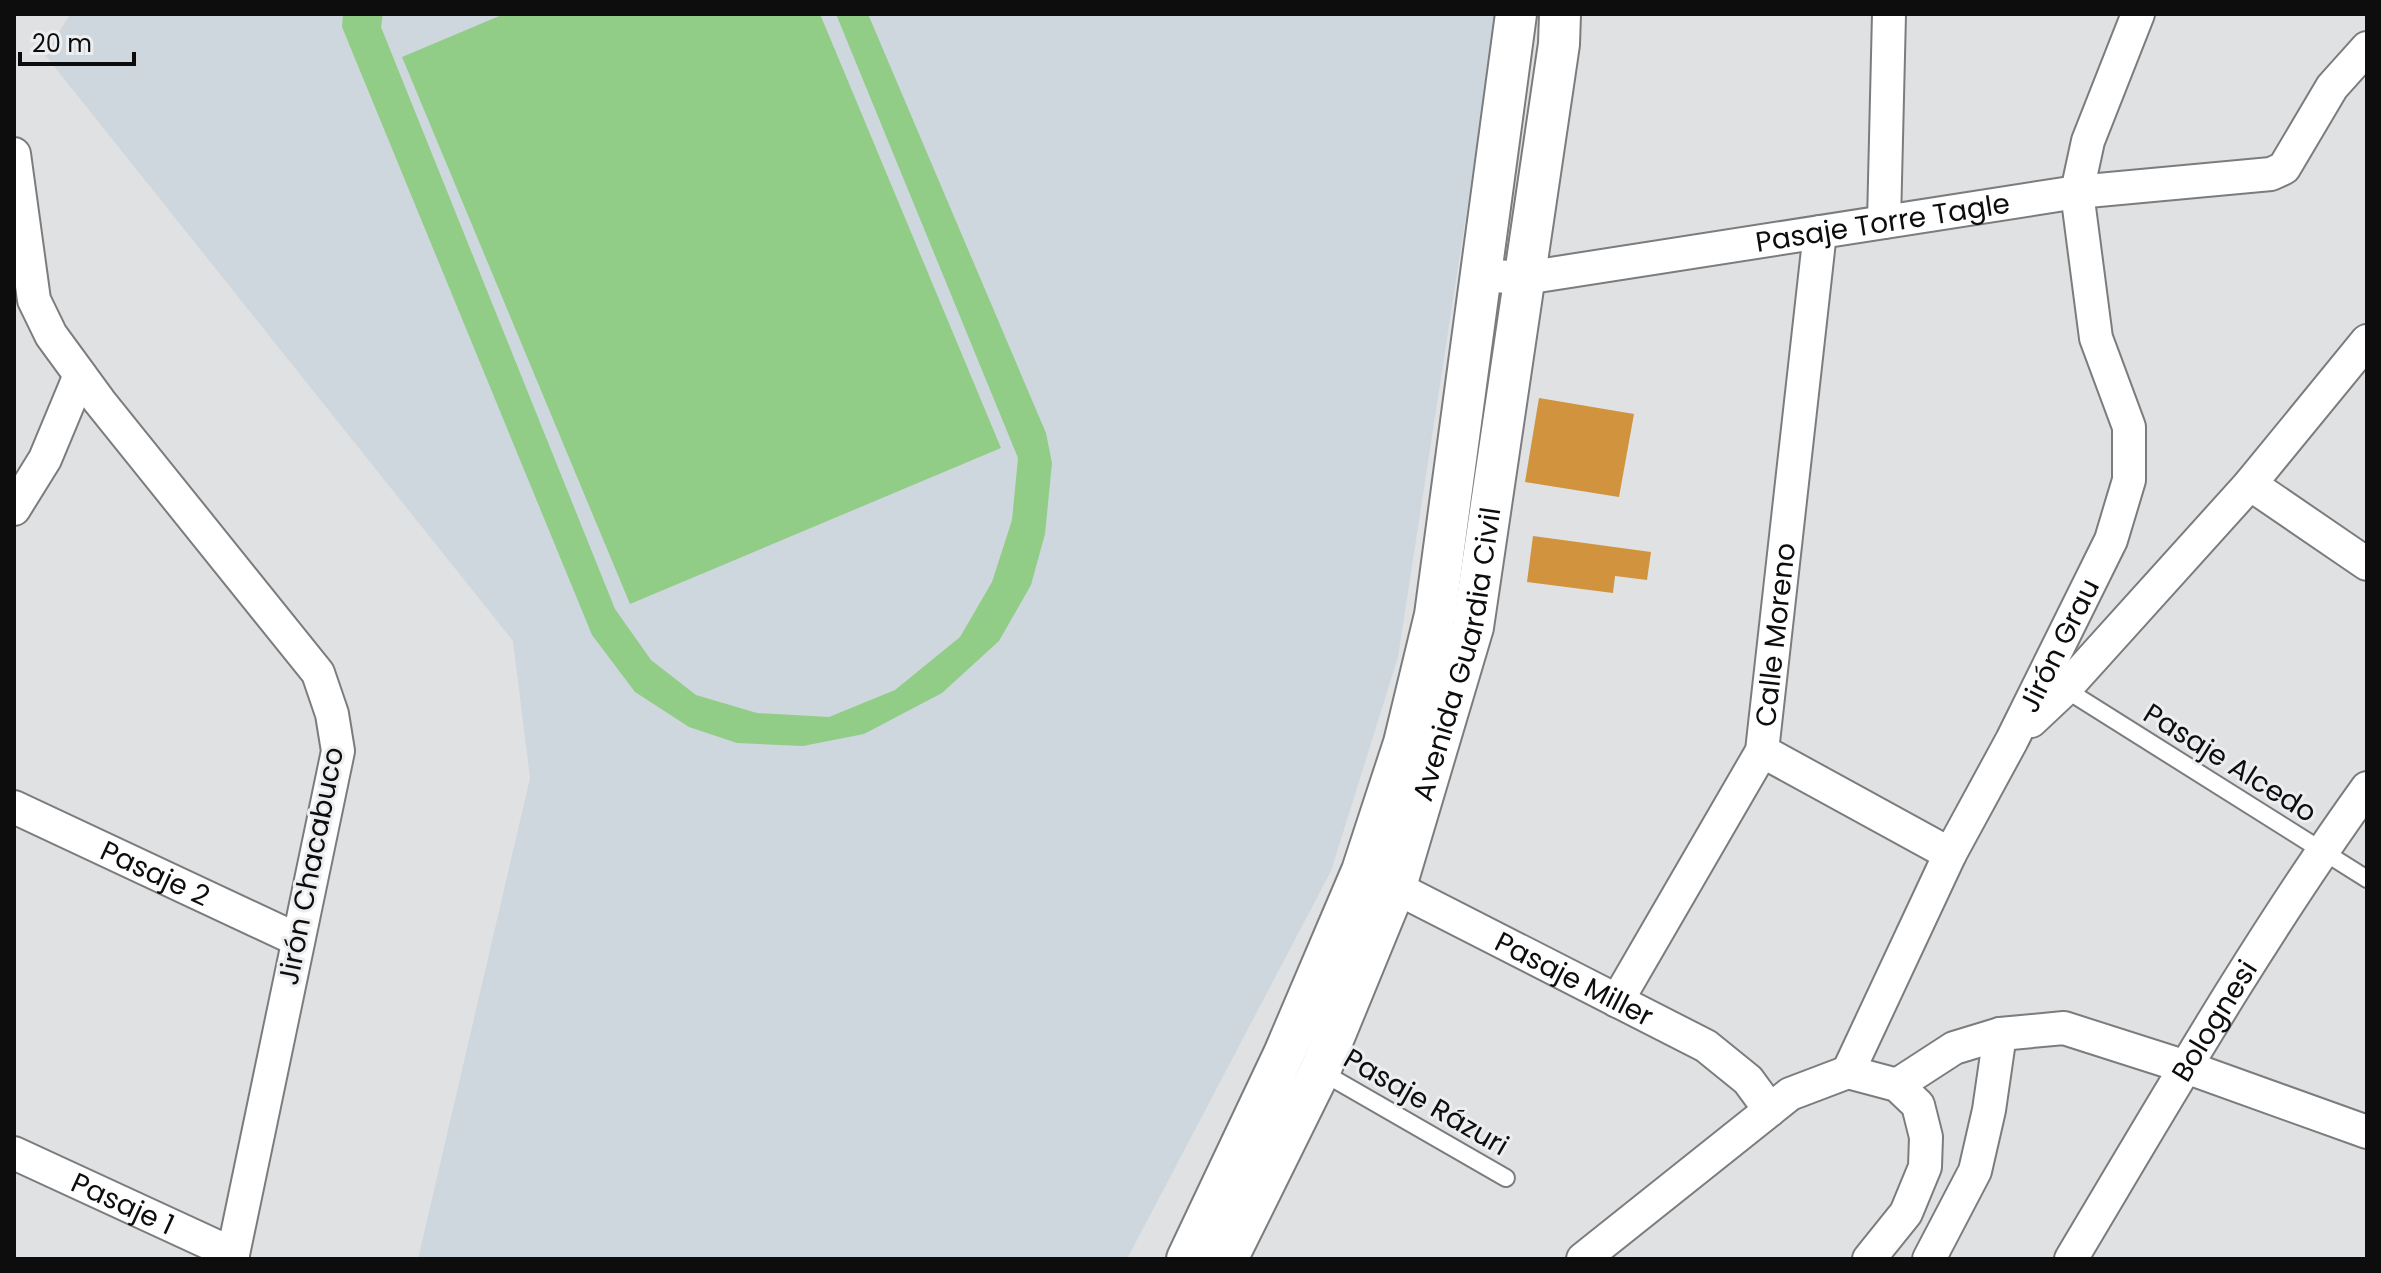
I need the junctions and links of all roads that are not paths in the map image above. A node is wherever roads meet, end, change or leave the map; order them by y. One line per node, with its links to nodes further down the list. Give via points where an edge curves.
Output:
1 (1516, 14): 10 (street, Avenida Guardia Civil)
2 (1560, 14): 11 (street, Avenida Guardia Civil)
3 (1889, 14): 8 (street)
4 (2138, 14): 7 (street, Jirón Grau, via 2088,141)
5 (2367, 48): 7 (street, Pasaje Torre Tagle, via 2332,87 2284,168 2271,174)
6 (14, 154): 12 (street, Jirón Chacabuco)
7 (2077, 192): 8 (street, Pasaje Torre Tagle); 19 (street, Jirón Grau, via 2096,338 2129,427 2129,480 2111,540)
8 (1884, 222): 9 (street, Pasaje Torre Tagle)
9 (1820, 232): 11 (street, Pasaje Torre Tagle); 20 (street, Calle Moreno)
10 (1479, 275): 11 (street, Pasaje Torre Tagle); 25 (street, Avenida Guardia Civil, via 1435,615)
11 (1525, 278): 25 (street, Avenida Guardia Civil, via 1473,627)
12 (24, 301): 14 (street, Jirón Chacabuco)
13 (2361, 358): 15 (street)
14 (80, 375): 16 (street, via 45,459); 27 (street, Jirón Chacabuco, via 318,673 338,751)
15 (2250, 484): 17 (street); 18 (street)
16 (14, 509)
17 (2367, 564)
18 (2065, 689): 19 (street); 23 (lane, Pasaje Alcedo)
19 (2012, 740): 24 (street, Jirón Grau)
20 (1762, 751): 24 (street); 28 (street, Calle Moreno)
21 (2367, 788): 23 (street, Bolognesi)
22 (14, 807): 27 (street, Pasaje 2)
23 (2321, 851): 26 (lane, Pasaje Alcedo); 30 (street, Bolognesi)
24 (1950, 854): 32 (street, Jirón Grau)
25 (1379, 878): 28 (street, Pasaje Miller); 31 (street, Avenida Guardia Civil); 39 (street, Avenida Guardia Civil, via 1284,1054)
26 (2367, 879)
27 (298, 940): 38 (street, Jirón Chacabuco)
28 (1617, 1001): 34 (street, Pasaje Miller, via 1706,1046 1748,1080)
29 (2000, 1034): 30 (street, via 2064,1028); 33 (street, via 1954,1048); 43 (street, via 1975,1171)
30 (2186, 1067): 35 (street); 44 (street, Bolognesi)
31 (1320, 1071): 37 (lane, Pasaje Rázuri); 40 (street, Avenida Guardia Civil)
32 (1848, 1072): 33 (street); 34 (street, via 1790,1094)
33 (1897, 1085): 42 (street, via 1918,1105 1926,1137 1925,1167 1906,1213)
34 (1770, 1110): 41 (street)
35 (2367, 1132)
36 (14, 1153): 38 (street, Pasaje 1)
37 (1506, 1178)
38 (232, 1257)
39 (1187, 1259)
40 (1227, 1259)
41 (1583, 1259)
42 (1869, 1259)
43 (1929, 1259)
44 (2071, 1259)

